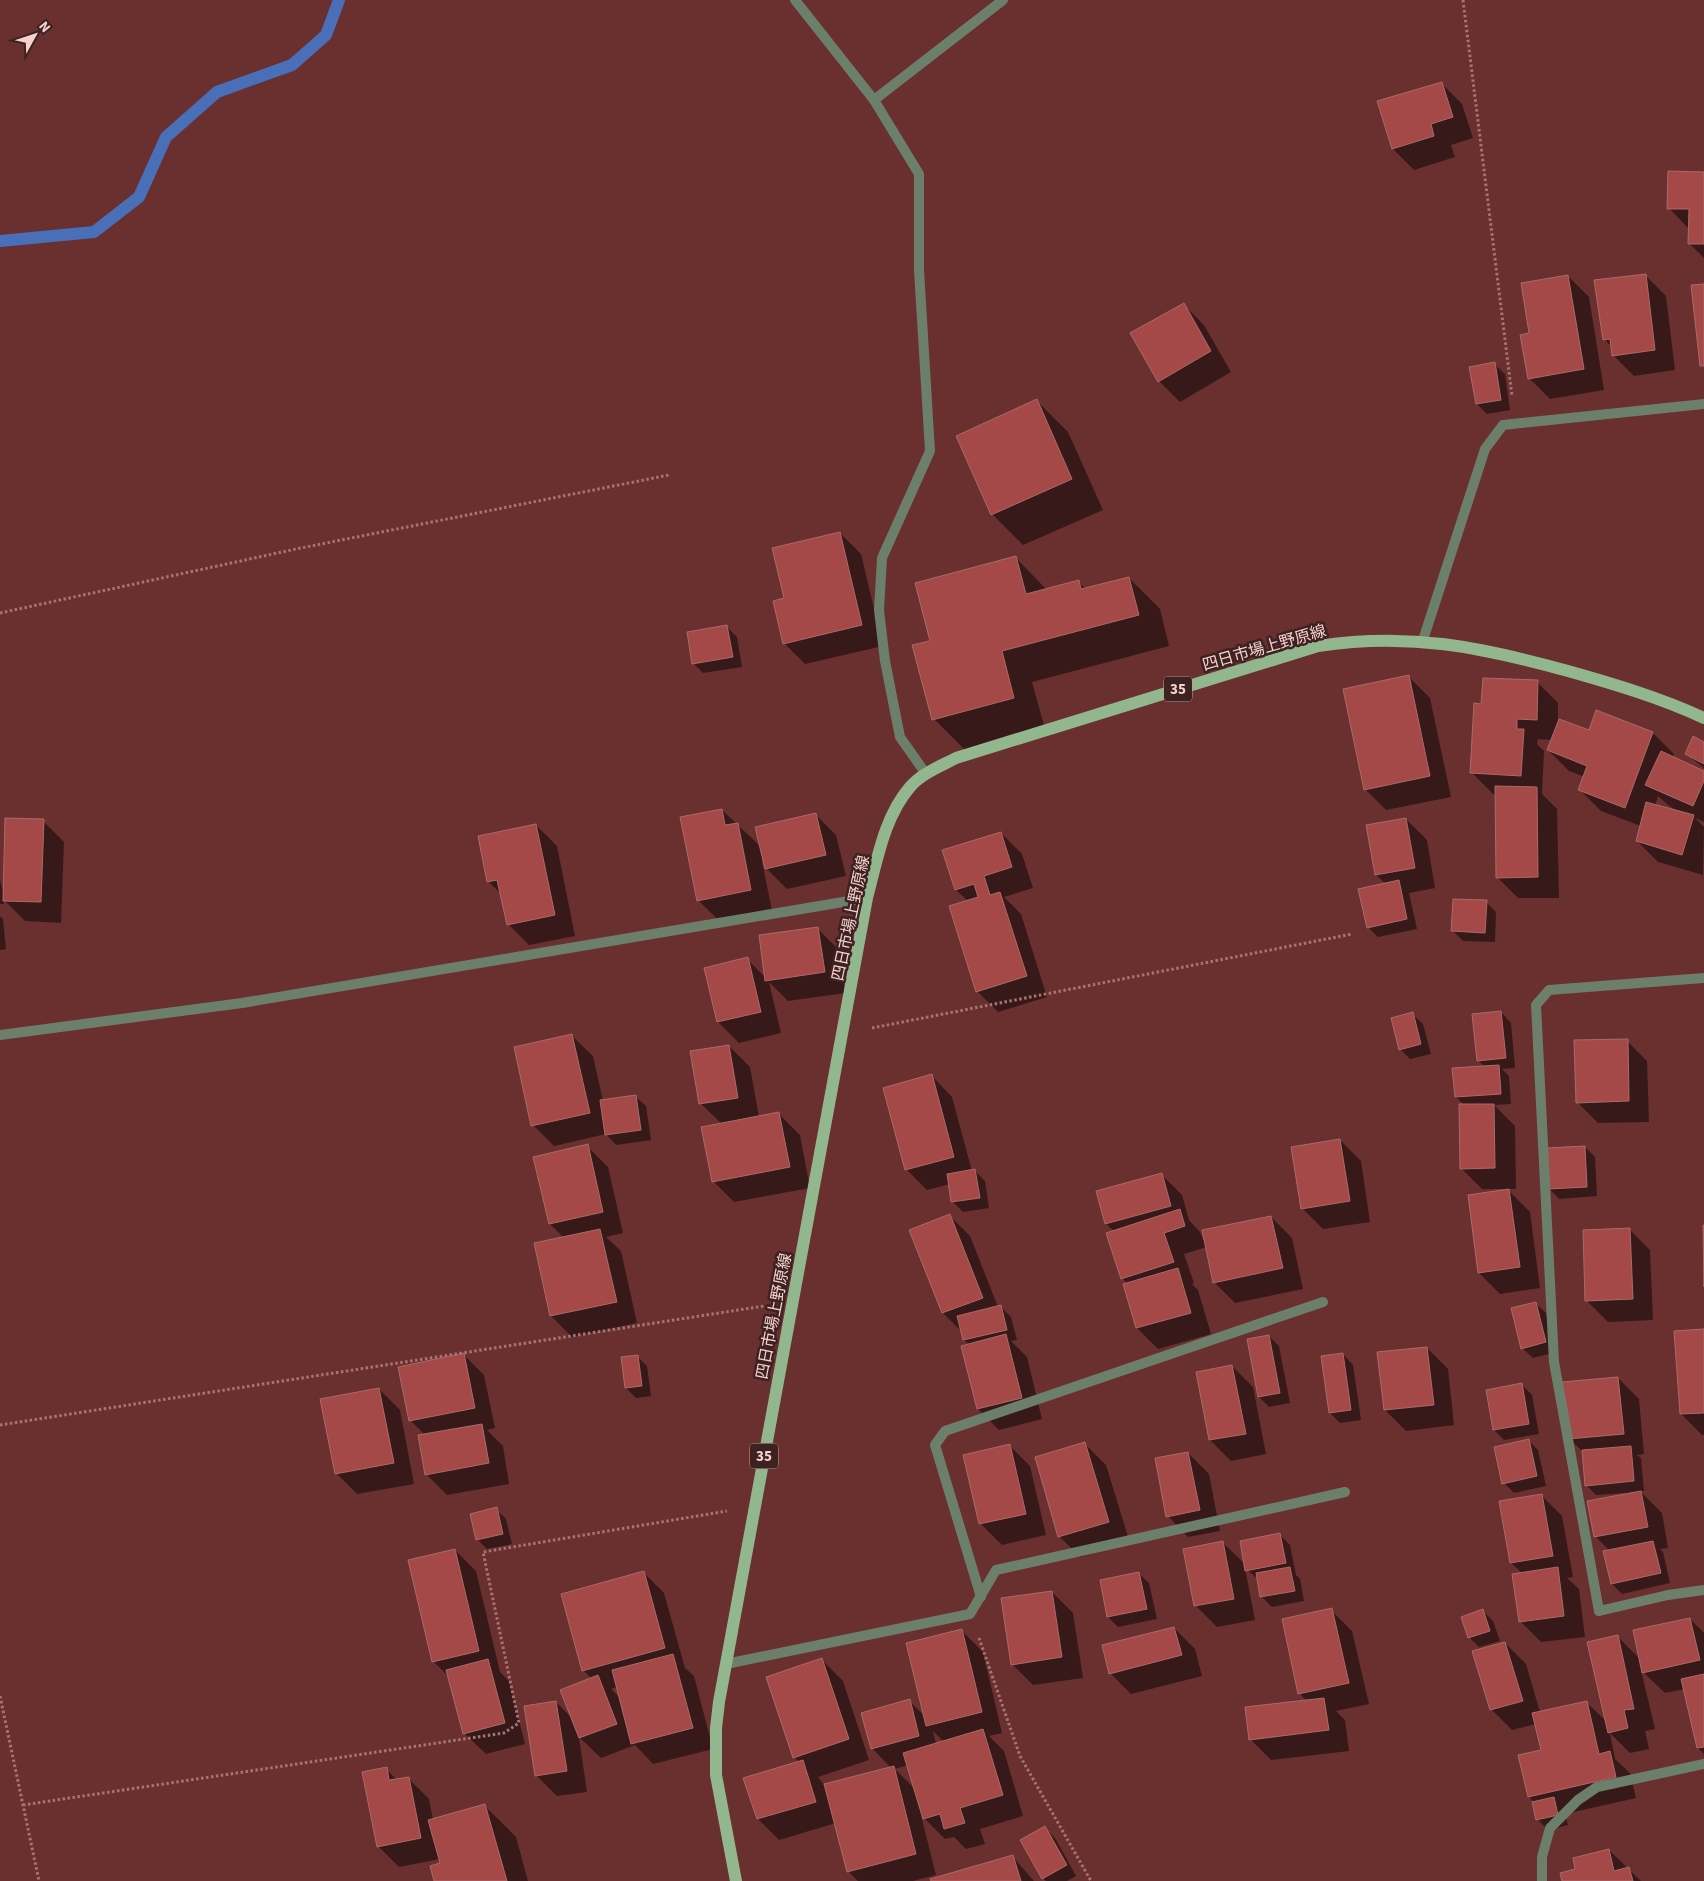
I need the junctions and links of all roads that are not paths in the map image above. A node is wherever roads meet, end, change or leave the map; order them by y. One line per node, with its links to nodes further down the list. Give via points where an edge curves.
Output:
1 (795, 0): 3 (street)
2 (1003, 0): 3 (street)
3 (874, 100): 7 (street, via 919,174 919,270 930,451 882,558 879,610 900,737)
4 (1704, 404): 5 (street, via 1503,425 1484,448)
5 (1423, 640): 6 (main road, 四日市場上野原線 / 35, via 1471,647 1586,676); 7 (main road, 四日市場上野原線 / 35, via 1373,639 1318,646 956,758)
6 (1704, 718)
7 (926, 774): 8 (main road, 四日市場上野原線 / 35, via 910,787 888,824)
8 (867, 898): 10 (street, via 242,1003); 15 (main road, 四日市場上野原線 / 35)
9 (1704, 978): 13 (street, via 1549,990 1536,1005 1554,1362 1599,1611)
10 (0, 1035)
11 (1323, 1302): 14 (street, via 945,1431 935,1445)
12 (1345, 1492): 14 (street, via 996,1570)
13 (1704, 1590)
14 (980, 1597): 15 (street, via 970,1614)
15 (726, 1664): 17 (main road, 四日市場上野原線 / 35, via 716,1728 716,1776)
16 (1704, 1764): 18 (street, via 1598,1787 1578,1800 1550,1828 1542,1857)
17 (736, 1881)
18 (1542, 1881)

